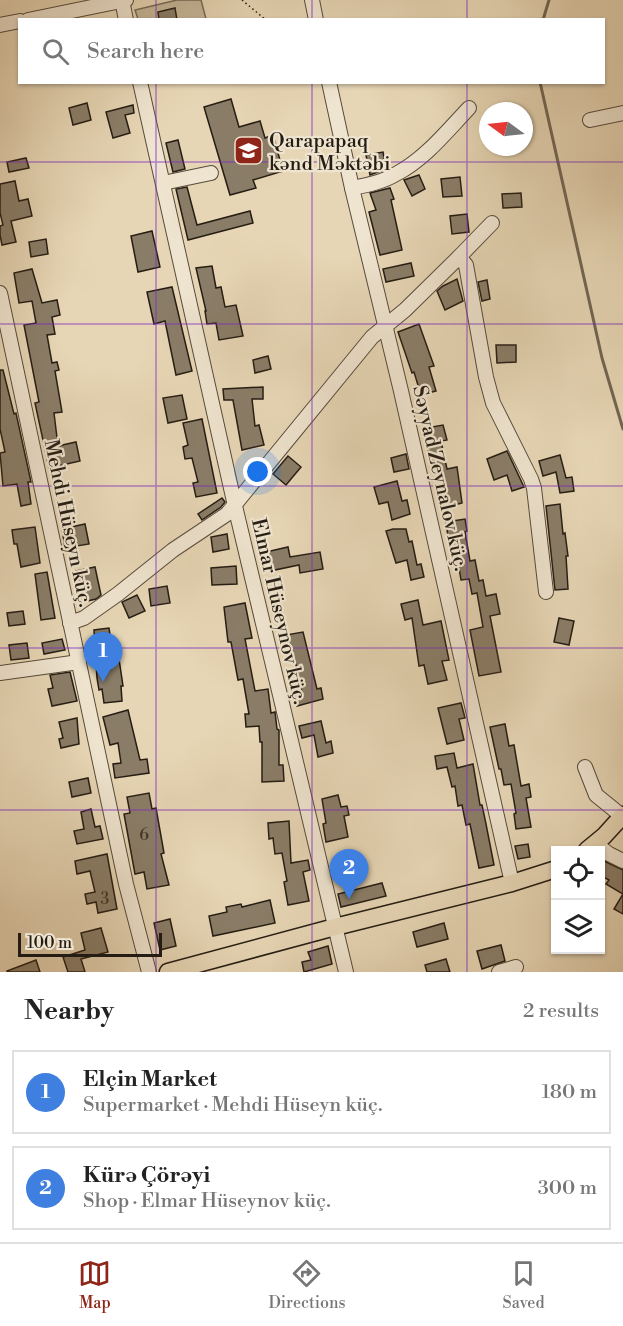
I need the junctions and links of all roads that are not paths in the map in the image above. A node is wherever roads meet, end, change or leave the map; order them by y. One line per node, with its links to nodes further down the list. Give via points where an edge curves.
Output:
1 (123, 0): 3 (street); 4 (street)
2 (312, 0): 5 (street)
3 (38, 18)
4 (126, 18)
5 (316, 18)
6 (18, 21): 7 (street)
7 (0, 25)
8 (140, 84): 14 (street, Elmar Hüseynov küç.)
9 (330, 84): 15 (street, Səyyad Zeynalov küç.)
10 (469, 108): 15 (street, via 414,163 388,178)
11 (623, 113): 12 (street)
12 (590, 120)
13 (211, 173): 14 (street)
14 (163, 183): 20 (street, Elmar Hüseynov küç.)
15 (352, 189): 19 (street, Səyyad Zeynalov küç.)
16 (492, 224): 17 (street)
17 (459, 257): 19 (street); 21 (street, via 466,265 493,403 534,488)
18 (0, 292): 22 (street, Mehdi Hüseyn küç.)
19 (384, 326): 20 (street); 31 (street, Səyyad Zeynalov küç.)
20 (235, 506): 22 (street, via 118,594); 32 (street, Elmar Hüseynov küç.)
21 (546, 592)
22 (70, 623): 23 (street, Mehdi Hüseyn küç.)
23 (79, 662): 24 (street); 34 (street, Mehdi Hüseyn küç., via 126,884)
24 (0, 673)
25 (585, 767): 26 (street, via 596,795)
26 (622, 815): 27 (main road)
27 (593, 846)
28 (605, 852): 29 (street)
29 (623, 861)
30 (551, 870): 31 (main road)
31 (512, 883): 32 (main road)
32 (335, 927): 35 (main road); 36 (street, Elmar Hüseynov küç.)
33 (516, 967): 37 (street)
34 (149, 972)
35 (168, 972)
36 (346, 972)
37 (499, 972)

